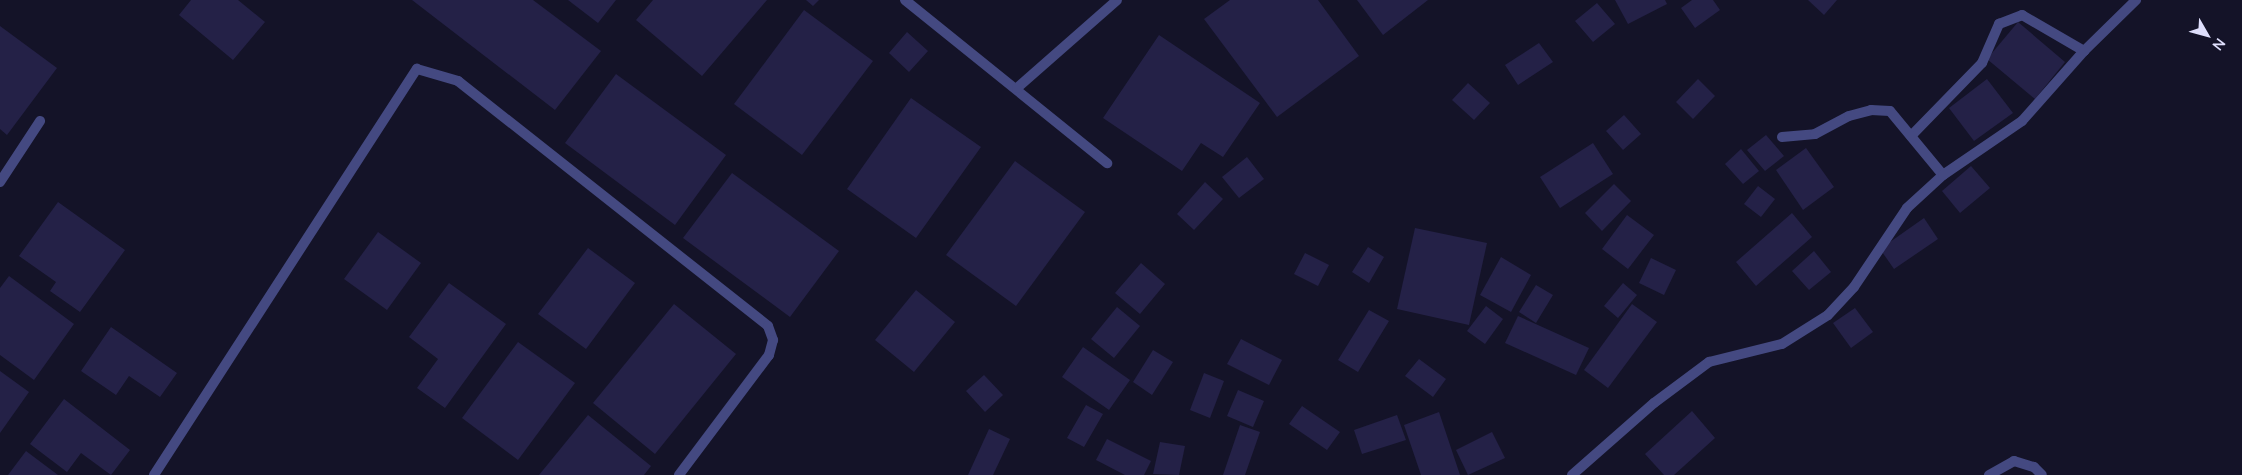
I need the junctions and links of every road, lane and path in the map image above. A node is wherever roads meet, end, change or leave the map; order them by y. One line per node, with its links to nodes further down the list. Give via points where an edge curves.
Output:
1 (905, 0): 5 (street)
2 (1117, 0): 5 (street)
3 (2136, 0): 4 (street)
4 (2084, 51): 7 (street, via 2022,15 1999,24 1982,63); 10 (street, via 2022,121)
5 (1017, 88): 9 (street)
6 (40, 121): 11 (street)
7 (1911, 136): 8 (street, via 1890,111 1871,110 1849,116 1815,134); 10 (street)
8 (1782, 137)
9 (1107, 163)
10 (1943, 175): 14 (street, via 1907,208 1854,287 1828,314 1782,344 1709,362 1654,403)
11 (0, 182)
12 (154, 475): 13 (street, via 417,70 458,81 768,326 773,340 769,355)
13 (679, 475)
14 (1572, 475)
15 (1989, 475): 16 (street, via 2014,462 2034,467)
16 (2042, 475)

